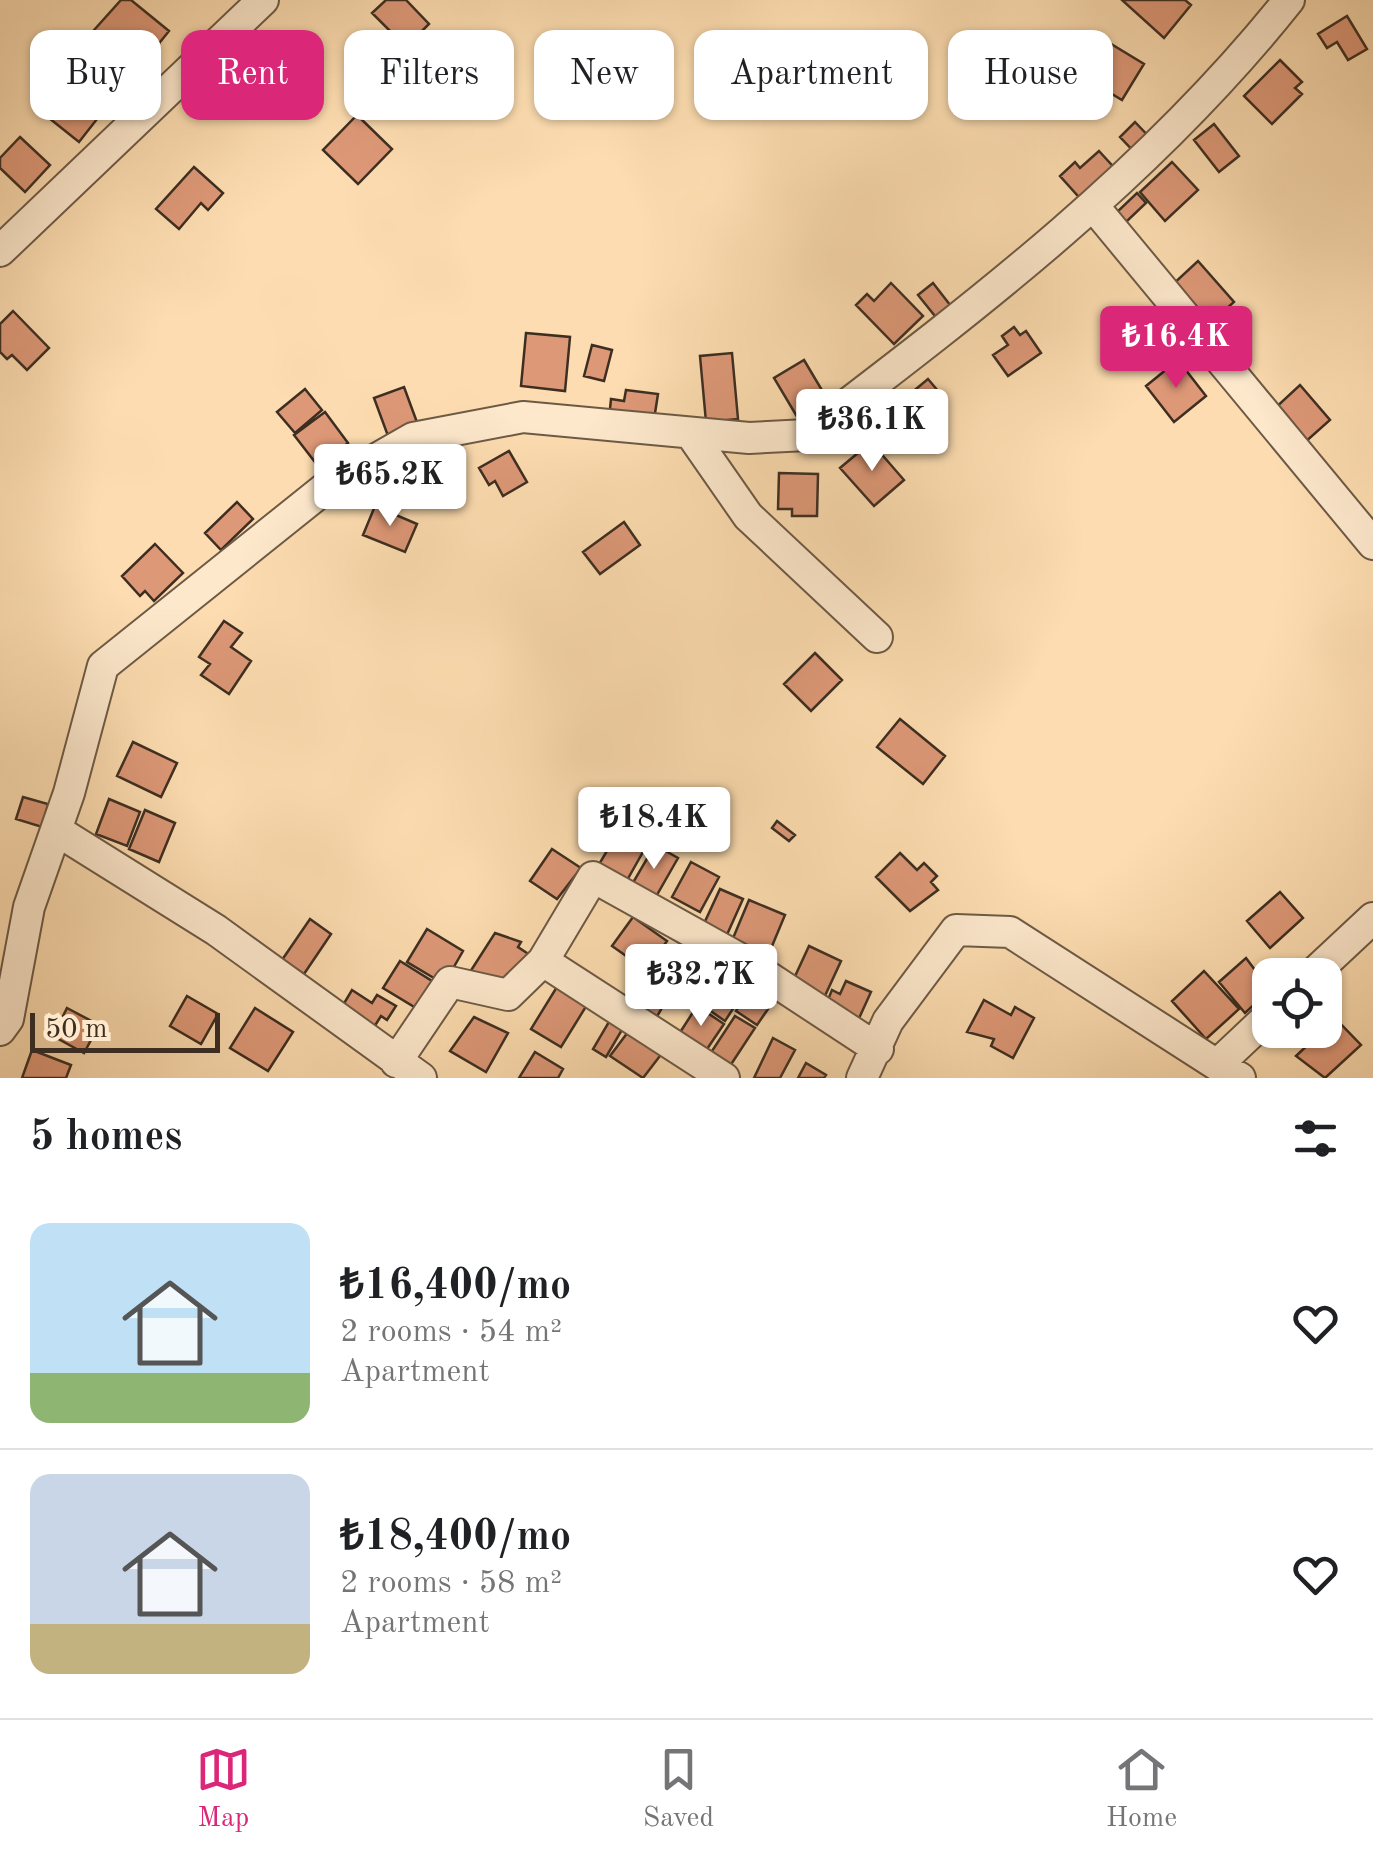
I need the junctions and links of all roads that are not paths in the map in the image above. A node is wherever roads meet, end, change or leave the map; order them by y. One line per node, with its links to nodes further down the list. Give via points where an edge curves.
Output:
1 (263, 0): 4 (street)
2 (1289, 0): 3 (street, via 1244,57)
3 (1094, 208): 5 (street, via 807,435); 6 (street)
4 (0, 251)
5 (691, 434): 7 (street, via 748,516); 8 (street, via 523,418 413,438 324,489 103,666)
6 (1373, 544)
7 (877, 637)
8 (56, 830): 12 (street, via 29,907 8,1020); 15 (street, via 216,930)
9 (1373, 918): 10 (street)
10 (1330, 958)
11 (544, 960): 14 (street, via 593,877 744,961); 15 (street, via 508,995 450,982); 17 (street)
12 (0, 1030)
13 (1252, 1039): 16 (street)
14 (878, 1049): 16 (street, via 888,1020 956,930 1010,932); 18 (street)
15 (409, 1070)
16 (1228, 1072)
17 (724, 1078)
18 (862, 1078)

